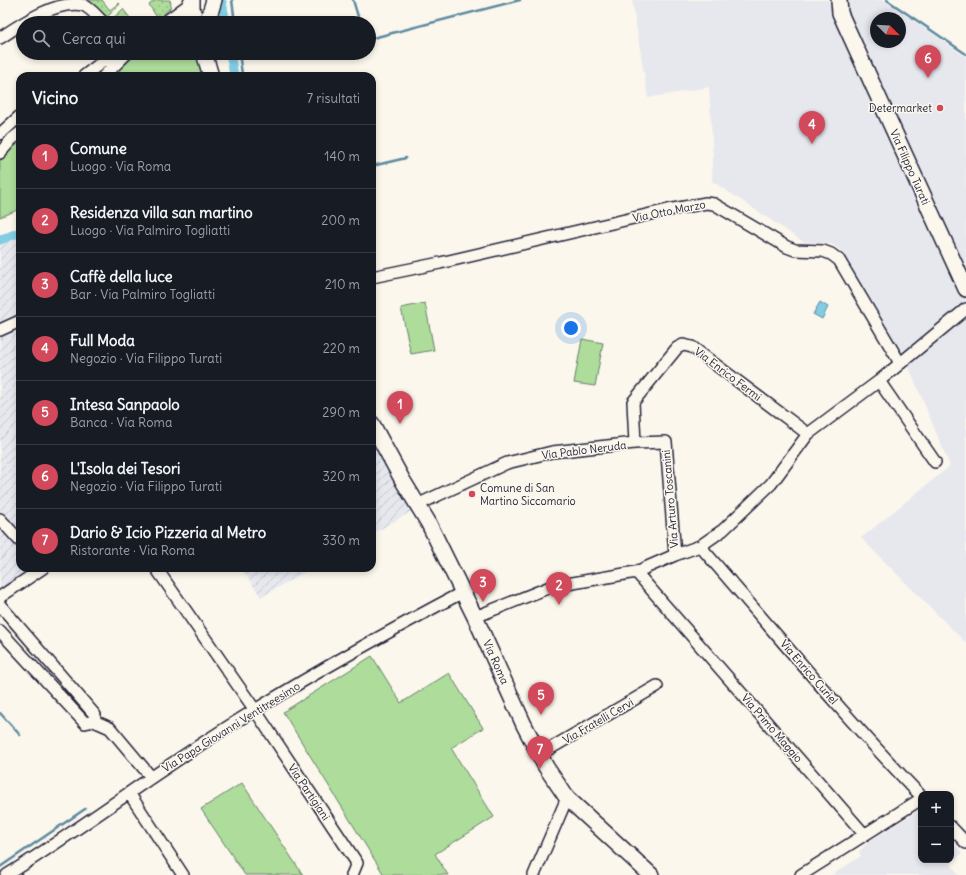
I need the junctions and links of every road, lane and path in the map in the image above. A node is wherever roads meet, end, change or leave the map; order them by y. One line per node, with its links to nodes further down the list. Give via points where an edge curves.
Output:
1 (191, 0): 4 (street); 9 (main road)
2 (214, 0): 10 (main road)
3 (839, 0): 21 (main road, Via Filippo Turati, via 849,9); 23 (main road, Via Filippo Turati, via 840,13)
4 (178, 13): 7 (street); 8 (street)
5 (33, 16): 6 (street, via 47,7 65,2 83,5)
6 (97, 16)
7 (174, 16)
8 (189, 16)
9 (196, 16)
10 (203, 16)
11 (16, 27): 12 (street)
12 (0, 38)
13 (110, 60): 15 (street)
14 (114, 60): 16 (street)
15 (90, 72)
16 (106, 72)
17 (16, 120): 18 (street)
18 (0, 134)
19 (16, 136): 20 (street)
20 (0, 153)
21 (966, 266)
22 (376, 276): 27 (street, Via Otto Marzo, via 706,202 714,204 795,250 823,252 839,260)
23 (966, 290)
24 (966, 309): 27 (street)
25 (16, 323): 26 (street)
26 (0, 330)
27 (900, 363): 28 (street)
28 (879, 381): 30 (street); 33 (street)
29 (376, 431): 34 (main road, Via Roma)
30 (808, 434): 32 (street, Via Enrico Fermi, via 692,347 683,345 677,348 633,402); 37 (street, via 771,484 723,530)
31 (666, 442): 32 (street, Via Pablo Neruda); 38 (street, Via Arturo Toscanini)
32 (635, 443): 34 (street, Via Pablo Neruda, via 552,452 507,463)
33 (935, 462)
34 (417, 505): 42 (main road, Via Roma)
35 (0, 519): 36 (street)
36 (16, 537)
37 (700, 546): 38 (street); 52 (street, Via Enrico Curiel)
38 (675, 555): 41 (street)
39 (38, 572): 43 (street)
40 (159, 572): 47 (street)
41 (636, 572): 44 (street, via 550,587); 56 (street, Via Primo Maggio)
42 (463, 592): 44 (main road, Via Roma); 47 (street, Via Papa Giovanni Ventitreesimo)
43 (0, 604): 48 (street, via 95,715)
44 (475, 617): 49 (main road, Via Roma)
45 (0, 631): 48 (street, via 85,723)
46 (657, 686): 49 (street, Via Fratelli Cervi)
47 (255, 710): 50 (street, Via Papa Giovanni Ventitreesimo); 60 (street, Via Partigiani, via 357,863)
48 (94, 721): 50 (street, via 110,728)
49 (539, 755): 53 (main road, Via Roma)
50 (151, 777): 51 (street, Via Papa Giovanni Ventitreesimo)
51 (129, 793): 58 (street, Via Papa Giovanni Ventitreesimo); 59 (street)
52 (918, 794)
53 (566, 798): 61 (street); 62 (main road, Via Roma)
54 (918, 799): 56 (street)
55 (954, 830): 57 (street)
56 (864, 834): 63 (street)
57 (966, 843)
58 (7, 875)
59 (183, 875)
60 (352, 875)
61 (534, 875)
62 (651, 875)
63 (801, 875)

